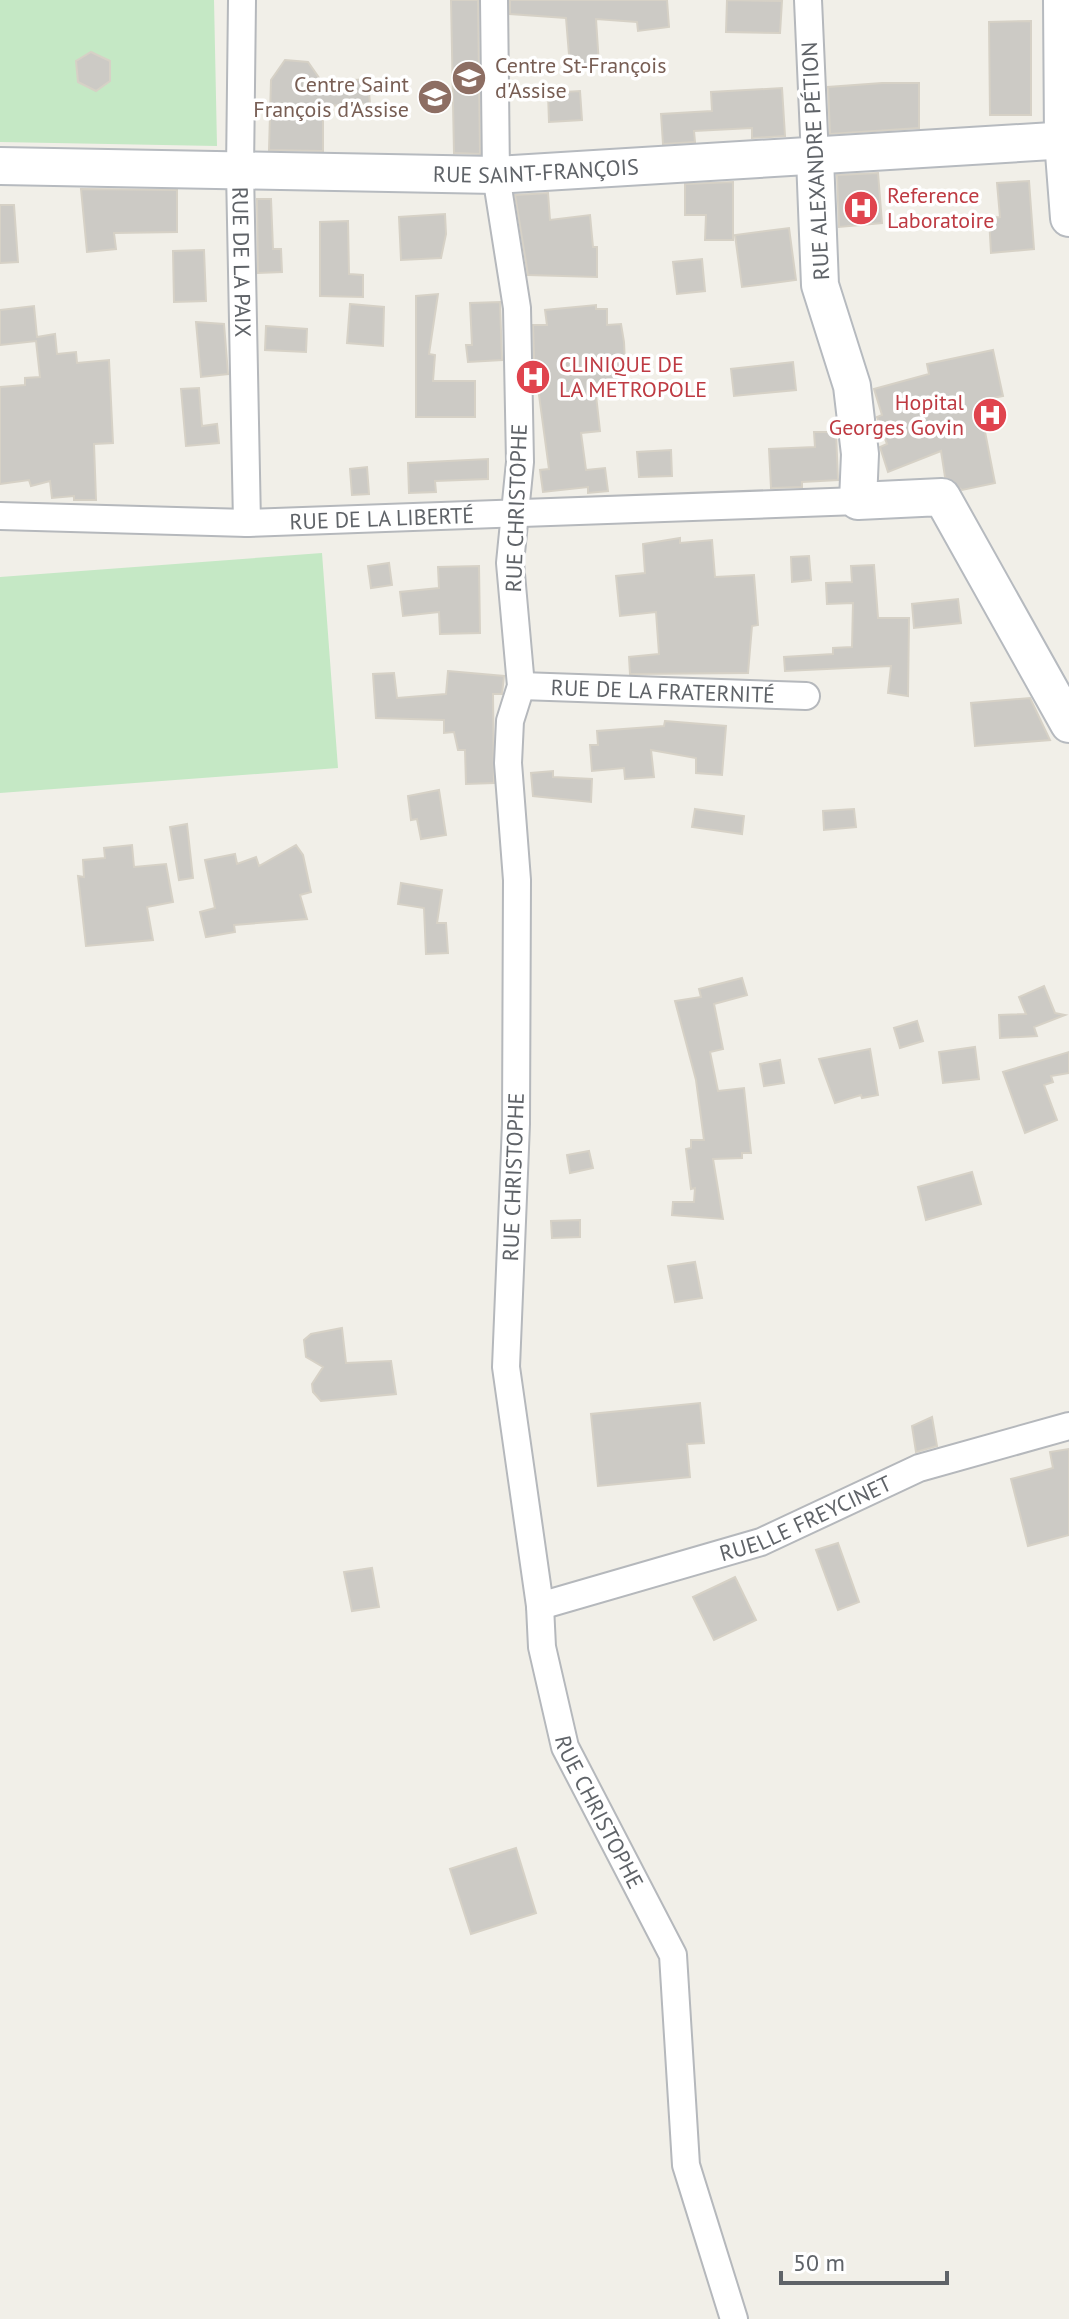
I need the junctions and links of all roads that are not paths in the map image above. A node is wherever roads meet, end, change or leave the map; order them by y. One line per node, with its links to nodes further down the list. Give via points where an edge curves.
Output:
1 (242, 0): 8 (street, RUE DE LA PAIX)
2 (494, 0): 9 (street, RUE CHRISTOPHE)
3 (808, 0): 6 (street, RUE ALEXANDRE PÉTION)
4 (1062, 0): 5 (street)
5 (1066, 140): 6 (street, RUE SAINT-FRANÇOIS); 10 (street)
6 (815, 158): 9 (street, RUE SAINT-FRANÇOIS); 11 (street, RUE ALEXANDRE PÉTION, via 820,285 852,386 860,454)
7 (0, 166): 8 (street, RUE SAINT-FRANÇOIS)
8 (240, 171): 9 (street, RUE SAINT-FRANÇOIS); 14 (street, RUE DE LA PAIX)
9 (496, 175): 12 (street, RUE CHRISTOPHE, via 517,308)
10 (1069, 218)
11 (858, 501): 12 (street, RUE DE LA LIBERTÉ); 17 (street, via 942,497)
12 (517, 512): 14 (street, RUE DE LA LIBERTÉ); 15 (street, RUE CHRISTOPHE, via 510,563)
13 (0, 516): 14 (street, RUE DE LA LIBERTÉ)
14 (247, 523)
15 (521, 686): 16 (street, RUE DE LA FRATERNITÉ); 19 (street, RUE CHRISTOPHE, via 510,721 508,763 517,880 516,1124 506,1367)
16 (806, 696)
17 (1069, 724)
18 (1069, 1426): 19 (street, RUELLE FREYCINET, via 919,1468 761,1542)
19 (540, 1606): 20 (street, RUE CHRISTOPHE, via 542,1647 565,1747 673,1955 686,2165)
20 (734, 2319)

